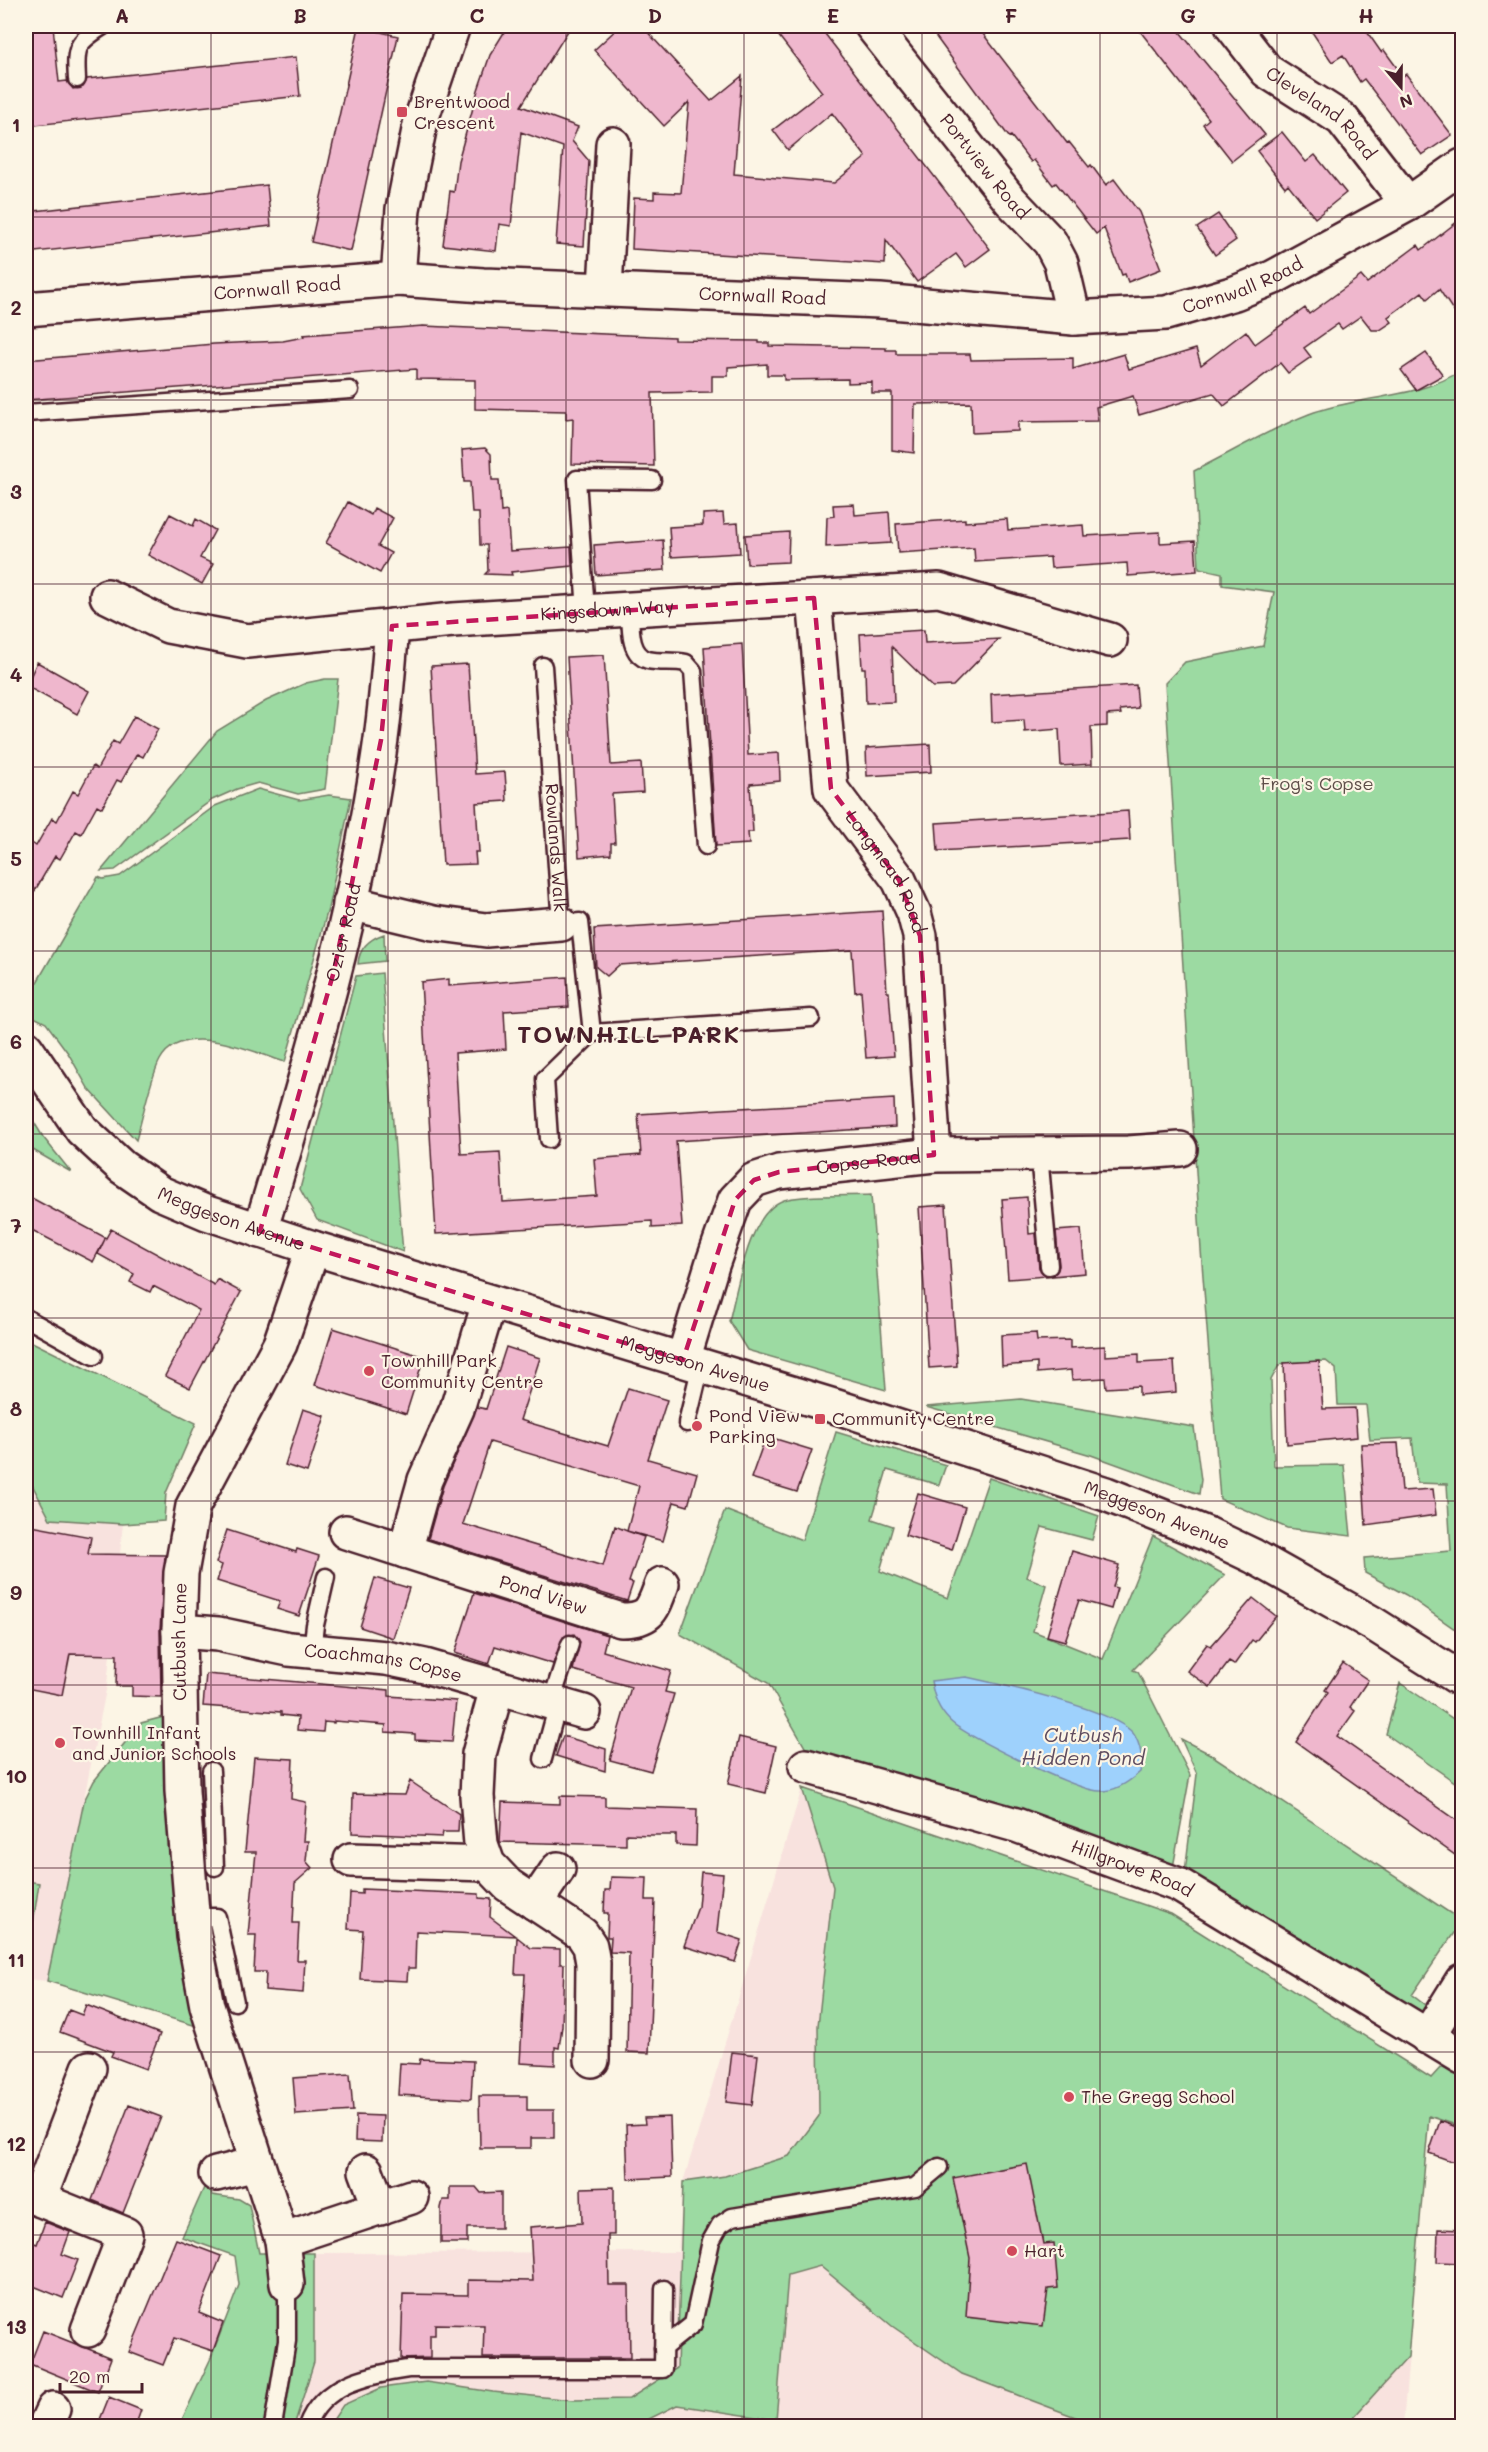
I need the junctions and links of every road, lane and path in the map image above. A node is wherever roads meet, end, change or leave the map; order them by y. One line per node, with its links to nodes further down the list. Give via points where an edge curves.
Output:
1 (103, 26): 5 (lane, via 82,39 76,51)
2 (453, 26): 9 (street, via 421,120 403,210)
3 (872, 26): 12 (street, Portview Road, via 1010,200 1050,242 1061,263)
4 (1232, 26): 8 (street, Cleveland Road, via 1267,71 1342,119)
5 (77, 79)
6 (613, 144): 10 (street)
7 (1462, 166): 8 (street, Cornwall Road)
8 (1408, 204): 12 (street, Cornwall Road, via 1274,277 1235,293 1166,313)
9 (398, 279): 10 (street, Cornwall Road); 11 (street, Cornwall Road)
10 (605, 288): 12 (street, Cornwall Road, via 880,301)
11 (26, 309)
12 (1074, 318)
13 (351, 390): 14 (lane)
14 (26, 413)
15 (652, 480): 19 (lane, via 577,479)
16 (107, 596): 20 (street, Kingsdown Way, via 168,626 247,641)
17 (814, 598): 18 (street, Kingsdown Way); 21 (street, Kingsdown Way, via 939,590); 32 (street, Longmead Road, via 831,789 899,880 920,936)
18 (630, 609): 19 (street, Kingsdown Way); 23 (lane, via 632,641 638,652 646,659 686,663 693,671)
19 (586, 612): 20 (street, Kingsdown Way)
20 (392, 626): 24 (street, Ozier Road, via 381,740)
21 (1110, 639)
22 (543, 666): 25 (lane, Rowlands Walk)
23 (706, 846)
24 (350, 903): 25 (street, Rowlands Walk, via 433,923 486,930); 33 (street, Ozier Road, via 318,1040)
25 (561, 924): 27 (lane, via 580,922)
26 (811, 1018): 27 (lane)
27 (592, 1033): 29 (lane, via 545,1079)
28 (26, 1048): 33 (street, Meggeson Avenue, via 82,1130 122,1167 160,1193)
29 (549, 1139)
30 (1180, 1149): 31 (street, Copse Road)
31 (1039, 1154): 32 (street, Copse Road); 35 (lane)
32 (934, 1155): 39 (street, Copse Road, via 779,1172 754,1180 735,1200 712,1265)
33 (260, 1231): 34 (street, Meggeson Avenue)
34 (313, 1248): 36 (street, Meggeson Avenue); 45 (street, Cutbush Lane, via 280,1344 193,1506 181,1573)
35 (1049, 1266)
36 (489, 1303): 39 (street, Meggeson Avenue); 42 (street, via 457,1409 425,1480)
37 (26, 1318): 38 (lane)
38 (94, 1356)
39 (692, 1363): 40 (lane); 48 (street, Meggeson Avenue, via 1106,1494 1207,1534 1372,1623)
40 (687, 1423)
41 (346, 1532): 42 (street, Pond View)
42 (405, 1551): 44 (street, Pond View, via 621,1620 646,1616)
43 (326, 1577): 47 (lane)
44 (662, 1584)
45 (179, 1631): 47 (street, Coachmans Copse); 54 (street, Cutbush Lane, via 182,1791)
46 (570, 1644): 50 (lane)
47 (312, 1651): 49 (street, Coachmans Copse, via 386,1658)
48 (1462, 1680)
49 (497, 1688): 50 (street, Coachmans Copse); 56 (street, via 479,1754 477,1796 481,1844)
50 (564, 1706): 51 (lane)
51 (543, 1759)
52 (806, 1766): 63 (street, Hillgrove Road, via 1016,1825 1179,1885)
53 (211, 1771): 54 (lane)
54 (200, 1832): 57 (lane); 60 (street, Cutbush Lane)
55 (351, 1860): 56 (street)
56 (488, 1864): 59 (street, via 508,1885)
57 (215, 1867)
58 (558, 1869): 59 (street)
59 (535, 1903): 65 (street, via 582,1934 590,1946)
60 (192, 1917): 62 (lane, via 217,1917); 67 (street, Cutbush Lane, via 207,2006)
61 (1462, 1981): 63 (street)
62 (235, 2002)
63 (1427, 2037): 64 (street, Hillgrove Road)
64 (1462, 2057)
65 (592, 2060)
66 (89, 2068): 71 (street)
67 (256, 2164): 70 (street); 74 (street, Cutbush Lane)
68 (939, 2167): 78 (lane, via 915,2187 732,2217 720,2225 711,2241 693,2324)
69 (366, 2171): 73 (street)
70 (216, 2174)
71 (32, 2196): 77 (street, via 125,2234)
72 (411, 2197): 73 (street)
73 (380, 2208): 74 (street)
74 (282, 2240): 75 (street, Cutbush Lane)
75 (287, 2284): 79 (lane, Cutbush Lane, via 288,2341)
76 (664, 2289): 78 (lane)
77 (88, 2330)
78 (663, 2348): 80 (lane, via 663,2369 408,2369 369,2375 335,2390 312,2412)
79 (273, 2427)
80 (307, 2427)

